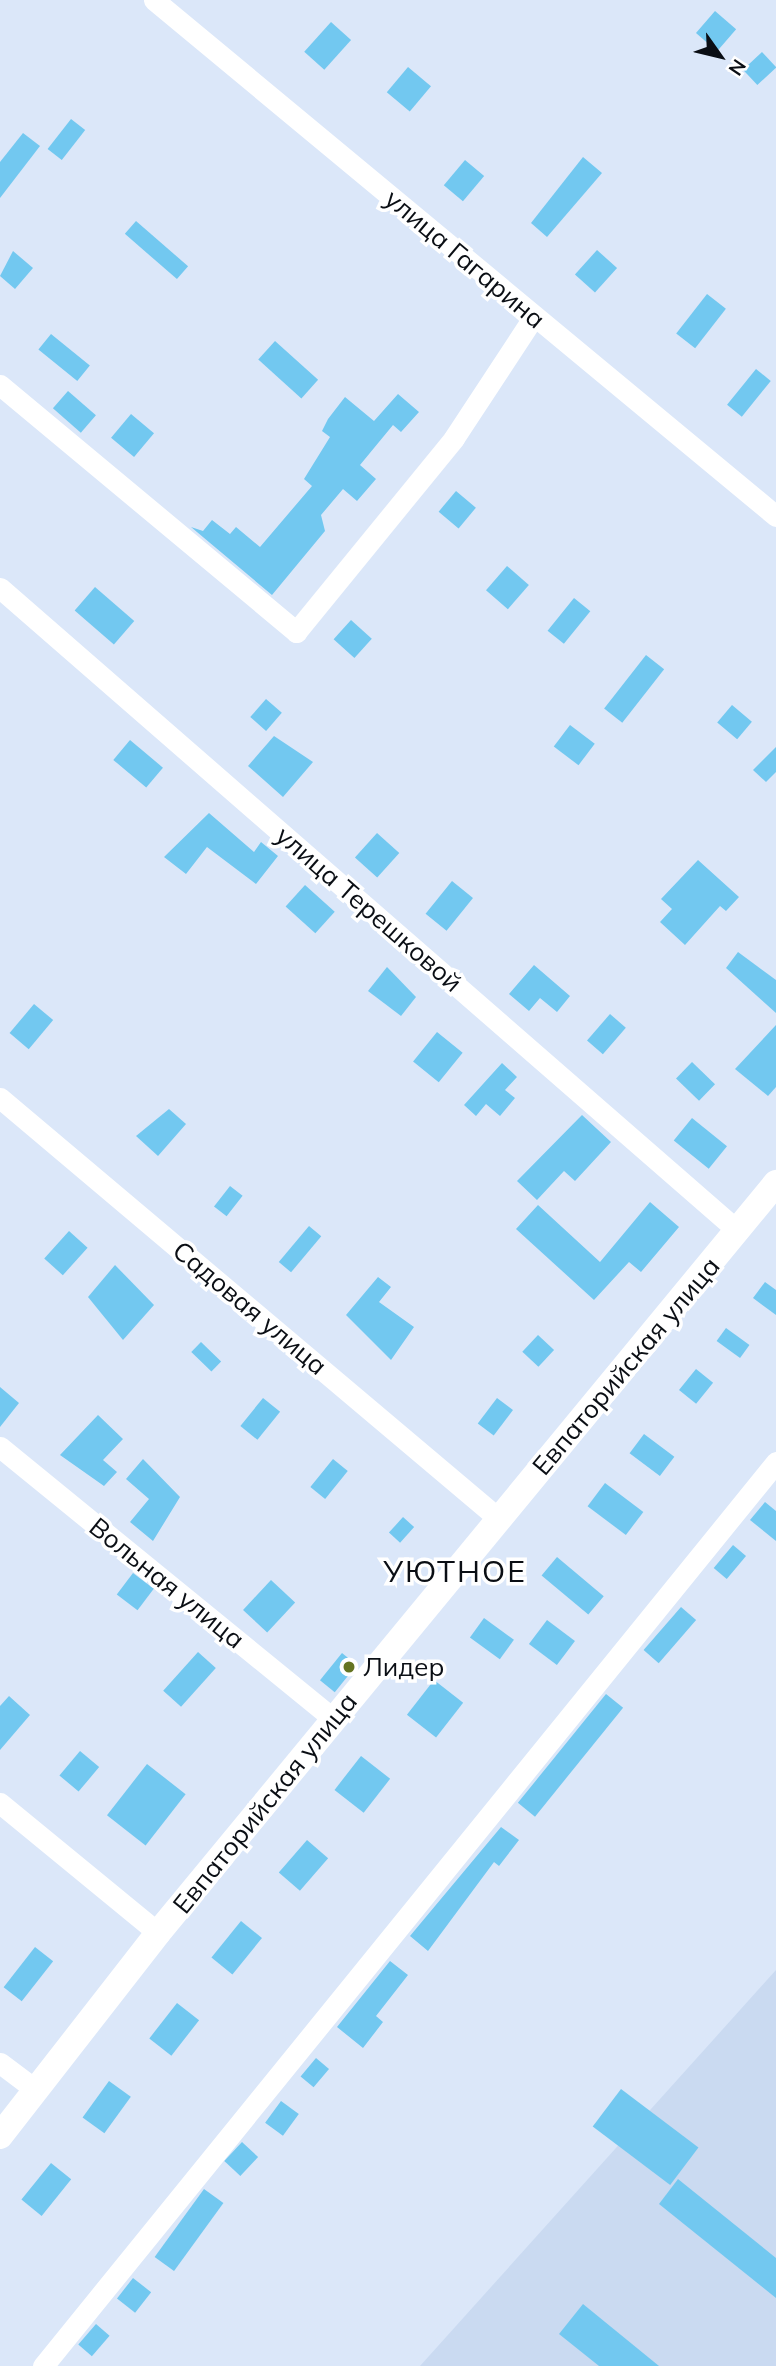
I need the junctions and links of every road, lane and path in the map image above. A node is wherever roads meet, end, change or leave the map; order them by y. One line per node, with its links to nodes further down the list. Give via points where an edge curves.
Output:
1 (154, 0): 2 (street, улица Гагарина)
2 (534, 316): 3 (street, via 454,438 296,632); 4 (street, улица Гагарина)
3 (0, 385)
4 (776, 516)
5 (0, 588): 8 (street, улица Терешковой)
6 (0, 1098): 11 (street, Садовая улица)
7 (776, 1183): 8 (main road, Евпаторийская улица)
8 (738, 1231): 11 (main road, Евпаторийская улица)
9 (0, 1447): 12 (street, Вольная улица)
10 (776, 1462): 18 (street)
11 (499, 1519): 12 (main road, Евпаторийская улица)
12 (334, 1719): 14 (main road, Евпаторийская улица)
13 (0, 1803): 14 (street)
14 (158, 1933): 16 (main road, Евпаторийская улица)
15 (0, 2063): 16 (street)
16 (36, 2090): 17 (main road, Евпаторийская улица)
17 (0, 2136)
18 (43, 2366)

